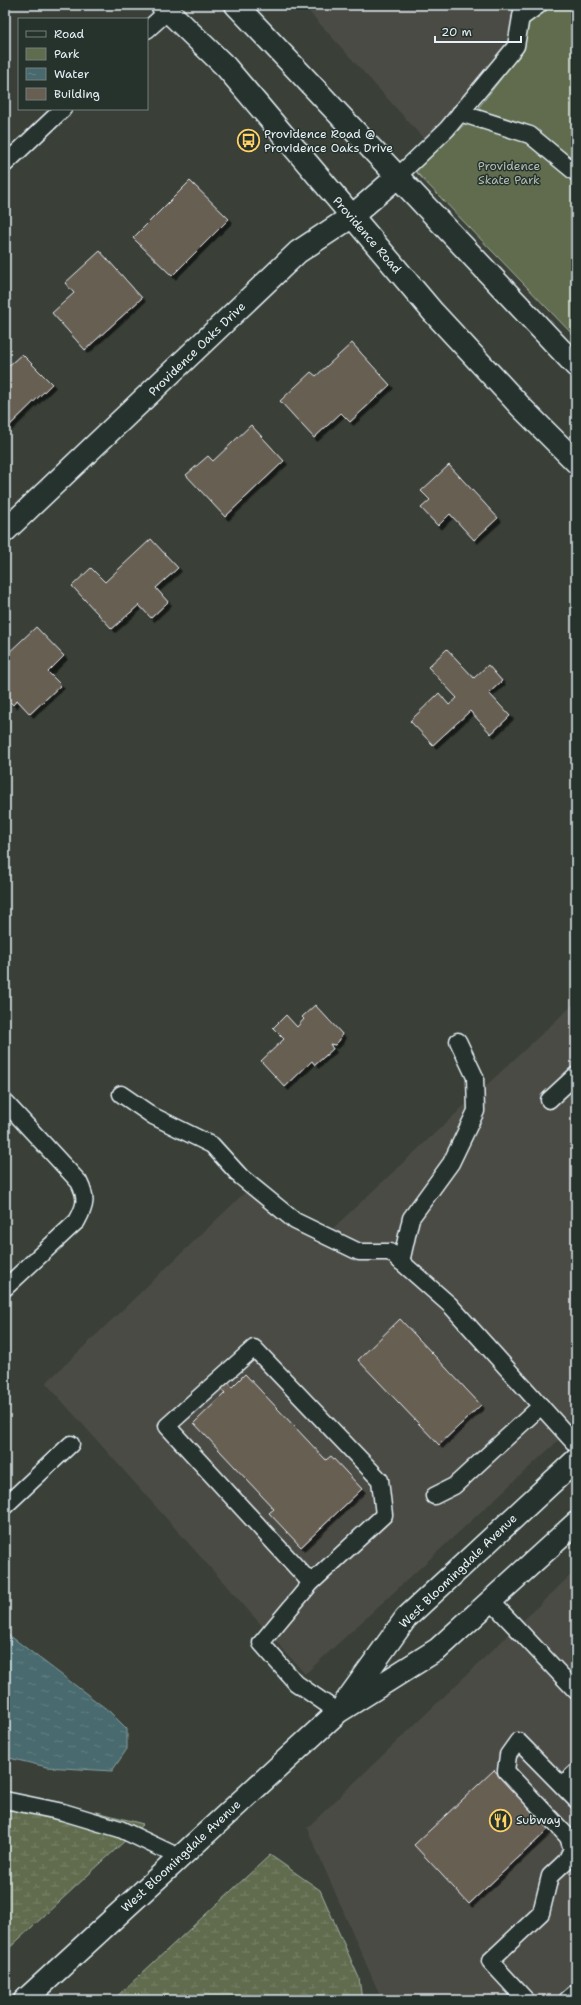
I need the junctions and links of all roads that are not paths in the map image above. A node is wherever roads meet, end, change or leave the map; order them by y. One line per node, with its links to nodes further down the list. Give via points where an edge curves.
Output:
1 (236, 5): 10 (main road)
2 (539, 5): 4 (lane)
3 (165, 8): 5 (lane); 11 (main road, Providence Road, via 226,67)
4 (522, 11): 7 (lane, via 516,46)
5 (148, 29)
6 (62, 110): 8 (lane)
7 (460, 113): 9 (lane, via 530,136); 10 (lane)
8 (5, 164)
9 (576, 173)
10 (397, 177): 11 (main road, Providence Oaks Drive); 12 (main road)
11 (351, 217): 13 (main road, Providence Road, via 438,318); 14 (main road, Providence Oaks Drive, via 298,252)
12 (576, 366)
13 (576, 462)
14 (5, 531)
15 (458, 1041): 20 (lane, via 475,1077 476,1111 452,1163 411,1218)
16 (576, 1075): 18 (lane)
17 (122, 1094): 20 (lane, via 153,1116 212,1145 241,1177 295,1221 359,1252 390,1252)
18 (548, 1100)
19 (5, 1102): 21 (lane, via 79,1182 85,1194 84,1209 77,1221)
20 (401, 1262): 22 (lane, via 450,1305)
21 (5, 1288)
22 (541, 1406): 24 (lane); 26 (lane, via 454,1486)
23 (71, 1444): 27 (lane)
24 (576, 1445)
25 (576, 1460): 32 (main road, West Bloomingdale Avenue, via 406,1618)
26 (434, 1496)
27 (5, 1506)
28 (576, 1523): 30 (main road, West Bloomingdale Avenue)
29 (311, 1583): 29 (lane, via 167,1426 254,1348 380,1480 384,1515); 32 (lane, via 262,1643 296,1683)
30 (491, 1601): 31 (lane); 32 (main road, West Bloomingdale Avenue, via 438,1649)
31 (576, 1691)
32 (338, 1712): 37 (main road, West Bloomingdale Avenue)
33 (576, 1772): 34 (lane)
34 (562, 1785): 36 (lane); 40 (lane, via 518,1741 508,1755 506,1771 568,1837 572,1849 566,1861 550,1876 542,1913 490,1961)
35 (5, 1800): 37 (lane, via 63,1812 120,1830)
36 (576, 1800)
37 (180, 1857): 39 (main road, West Bloomingdale Avenue)
38 (576, 1992): 41 (lane)
39 (25, 2000)
40 (526, 2000)
41 (567, 2000)

